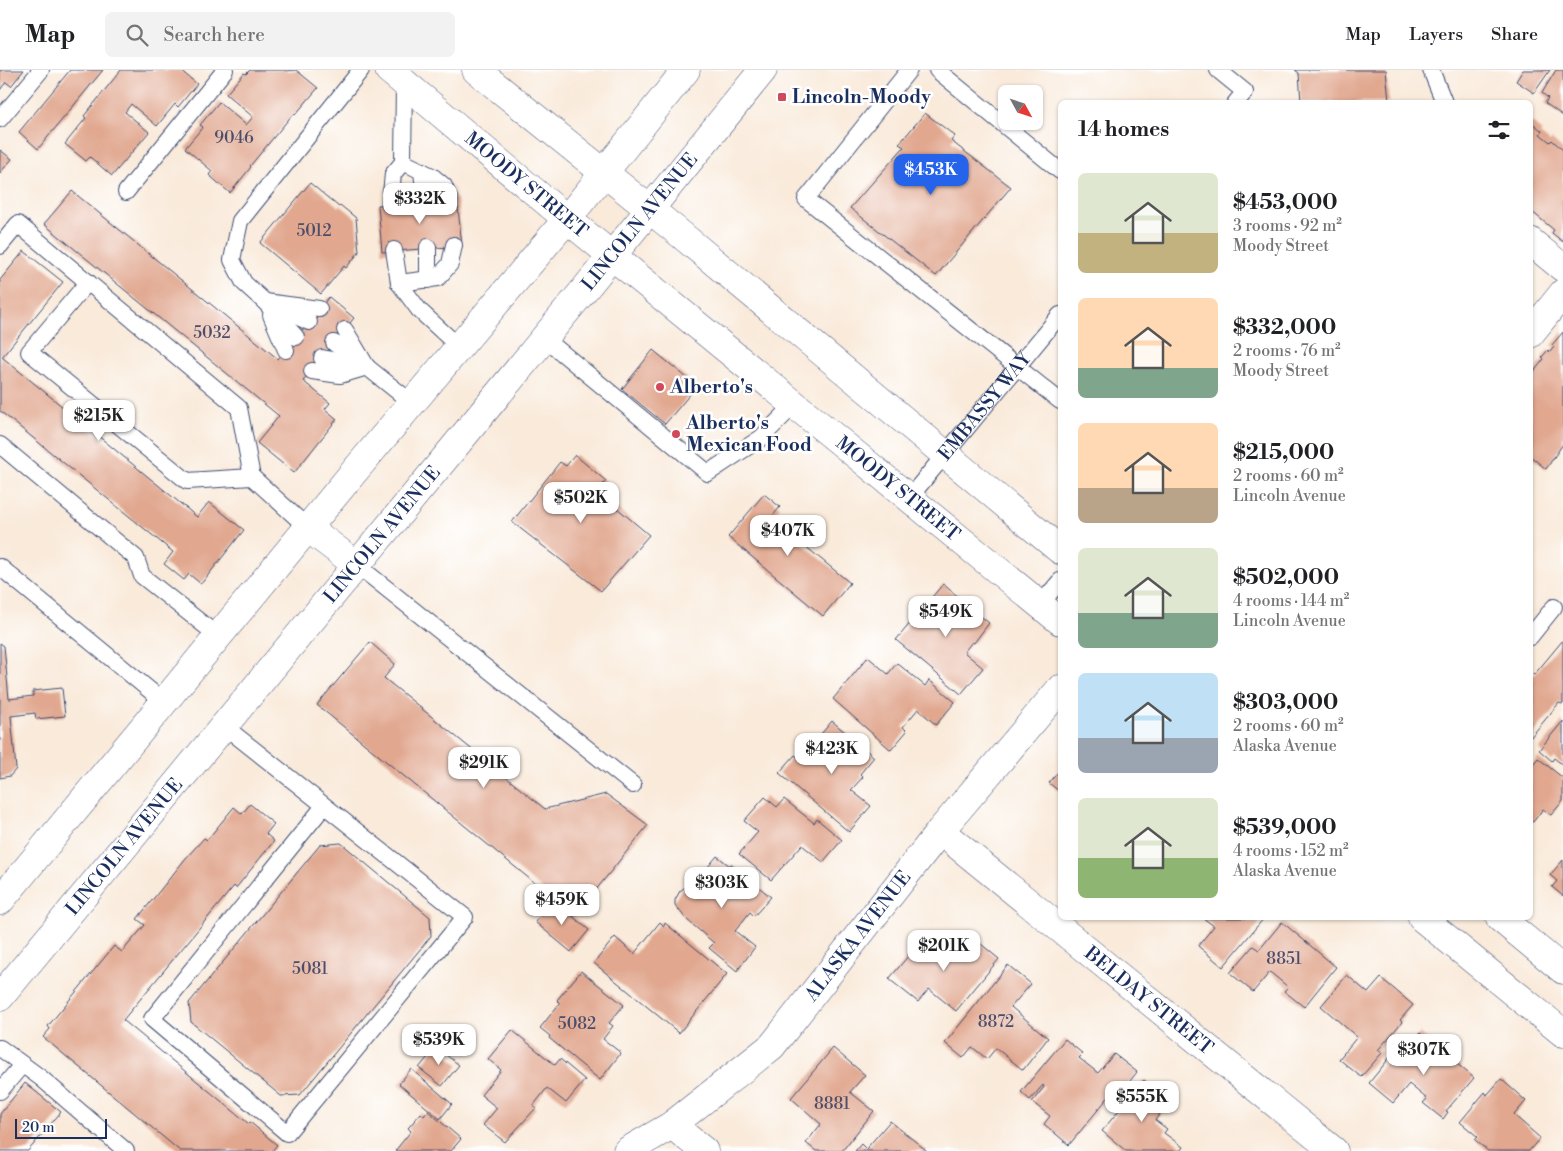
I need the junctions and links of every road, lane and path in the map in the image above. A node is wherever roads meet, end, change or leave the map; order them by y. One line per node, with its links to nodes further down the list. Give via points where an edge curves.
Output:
1 (41, 70): 14 (lane)
2 (225, 70): 19 (lane)
3 (361, 70): 36 (lane, via 240,221 232,260 244,283)
4 (476, 70): 18 (main road)
5 (686, 70): 18 (main road)
6 (763, 70): 23 (main road, LINCOLN AVENUE)
7 (909, 70): 49 (lane, via 806,199)
8 (937, 70): 16 (lane)
9 (1218, 70): 12 (lane, via 1245,92)
10 (1431, 70): 13 (lane)
11 (396, 77): 15 (lane); 24 (main road, MOODY STREET)
12 (1238, 100)
13 (1443, 100)
14 (0, 119)
15 (403, 162): 17 (lane); 22 (lane, via 393,174)
16 (1058, 169)
17 (422, 171): 20 (lane, via 444,186); 21 (lane)
18 (604, 173): 23 (main road); 24 (main road)
19 (126, 192)
20 (450, 201)
21 (424, 202)
22 (390, 204)
23 (650, 209): 30 (main road, LINCOLN AVENUE); 55 (main road)
24 (567, 219): 30 (main road, MOODY STREET); 45 (main road)
25 (1533, 243): 31 (main road)
26 (454, 245): 32 (lane, via 450,264 438,278)
27 (0, 246): 33 (lane, via 18,224)
28 (428, 247): 32 (lane)
29 (394, 250): 34 (lane)
30 (613, 255): 43 (main road, LINCOLN AVENUE); 53 (main road, MOODY STREET)
31 (1563, 268)
32 (428, 280): 34 (lane)
33 (88, 282): 56 (lane, via 239,408); 56 (lane, via 30,352 187,481)
34 (398, 283): 45 (lane, via 419,310)
35 (1563, 293): 41 (main road)
36 (265, 302): 37 (lane); 39 (lane); 42 (lane); 46 (lane)
37 (319, 309)
38 (1058, 317): 49 (lane, EMBASSY WAY)
39 (309, 322)
40 (345, 330): 48 (lane)
41 (1533, 330)
42 (296, 337)
43 (544, 338): 53 (lane, via 708,473 761,438); 60 (main road, LINCOLN AVENUE)
44 (334, 343): 48 (lane)
45 (459, 347): 52 (main road)
46 (286, 350)
47 (322, 358): 48 (lane)
48 (367, 367): 50 (lane, via 340,375); 52 (lane)
49 (1017, 368): 51 (lane); 55 (lane, EMBASSY WAY)
50 (312, 371)
51 (1058, 399)
52 (412, 403): 58 (main road)
53 (795, 404): 57 (main road, MOODY STREET)
54 (0, 445): 66 (lane, via 136,558 142,576)
55 (945, 455): 57 (lane, EMBASSY WAY); 59 (main road)
56 (252, 478): 58 (lane)
57 (909, 498): 64 (main road, MOODY STREET)
58 (308, 528): 60 (main road); 66 (main road)
59 (1058, 548)
60 (357, 565): 69 (main road, LINCOLN AVENUE); 70 (lane)
61 (0, 567): 68 (lane)
62 (1058, 587): 64 (lane)
63 (1554, 607): 65 (lane)
64 (1050, 613)
65 (1533, 632)
66 (218, 636): 68 (main road)
67 (1058, 692): 72 (main road, ALASKA AVENUE)
68 (164, 702): 73 (main road)
69 (224, 726): 71 (lane); 77 (main road, LINCOLN AVENUE)
70 (633, 785)
71 (324, 806): 71 (lane, via 465,917 287,1133 152,1019)
72 (940, 830): 82 (main road, ALASKA AVENUE, via 772,1046); 86 (main road, BELDAY STREET)
73 (0, 901)
74 (1424, 920): 78 (main road)
75 (1502, 920): 76 (main road)
76 (1563, 970)
77 (0, 997)
78 (1563, 1033)
79 (0, 1048): 80 (lane)
80 (22, 1064): 81 (lane); 83 (lane)
81 (0, 1091)
82 (672, 1125): 84 (main road, ALASKA AVENUE); 85 (main road)
83 (126, 1151)
84 (627, 1151)
85 (704, 1151)
86 (1334, 1151)

